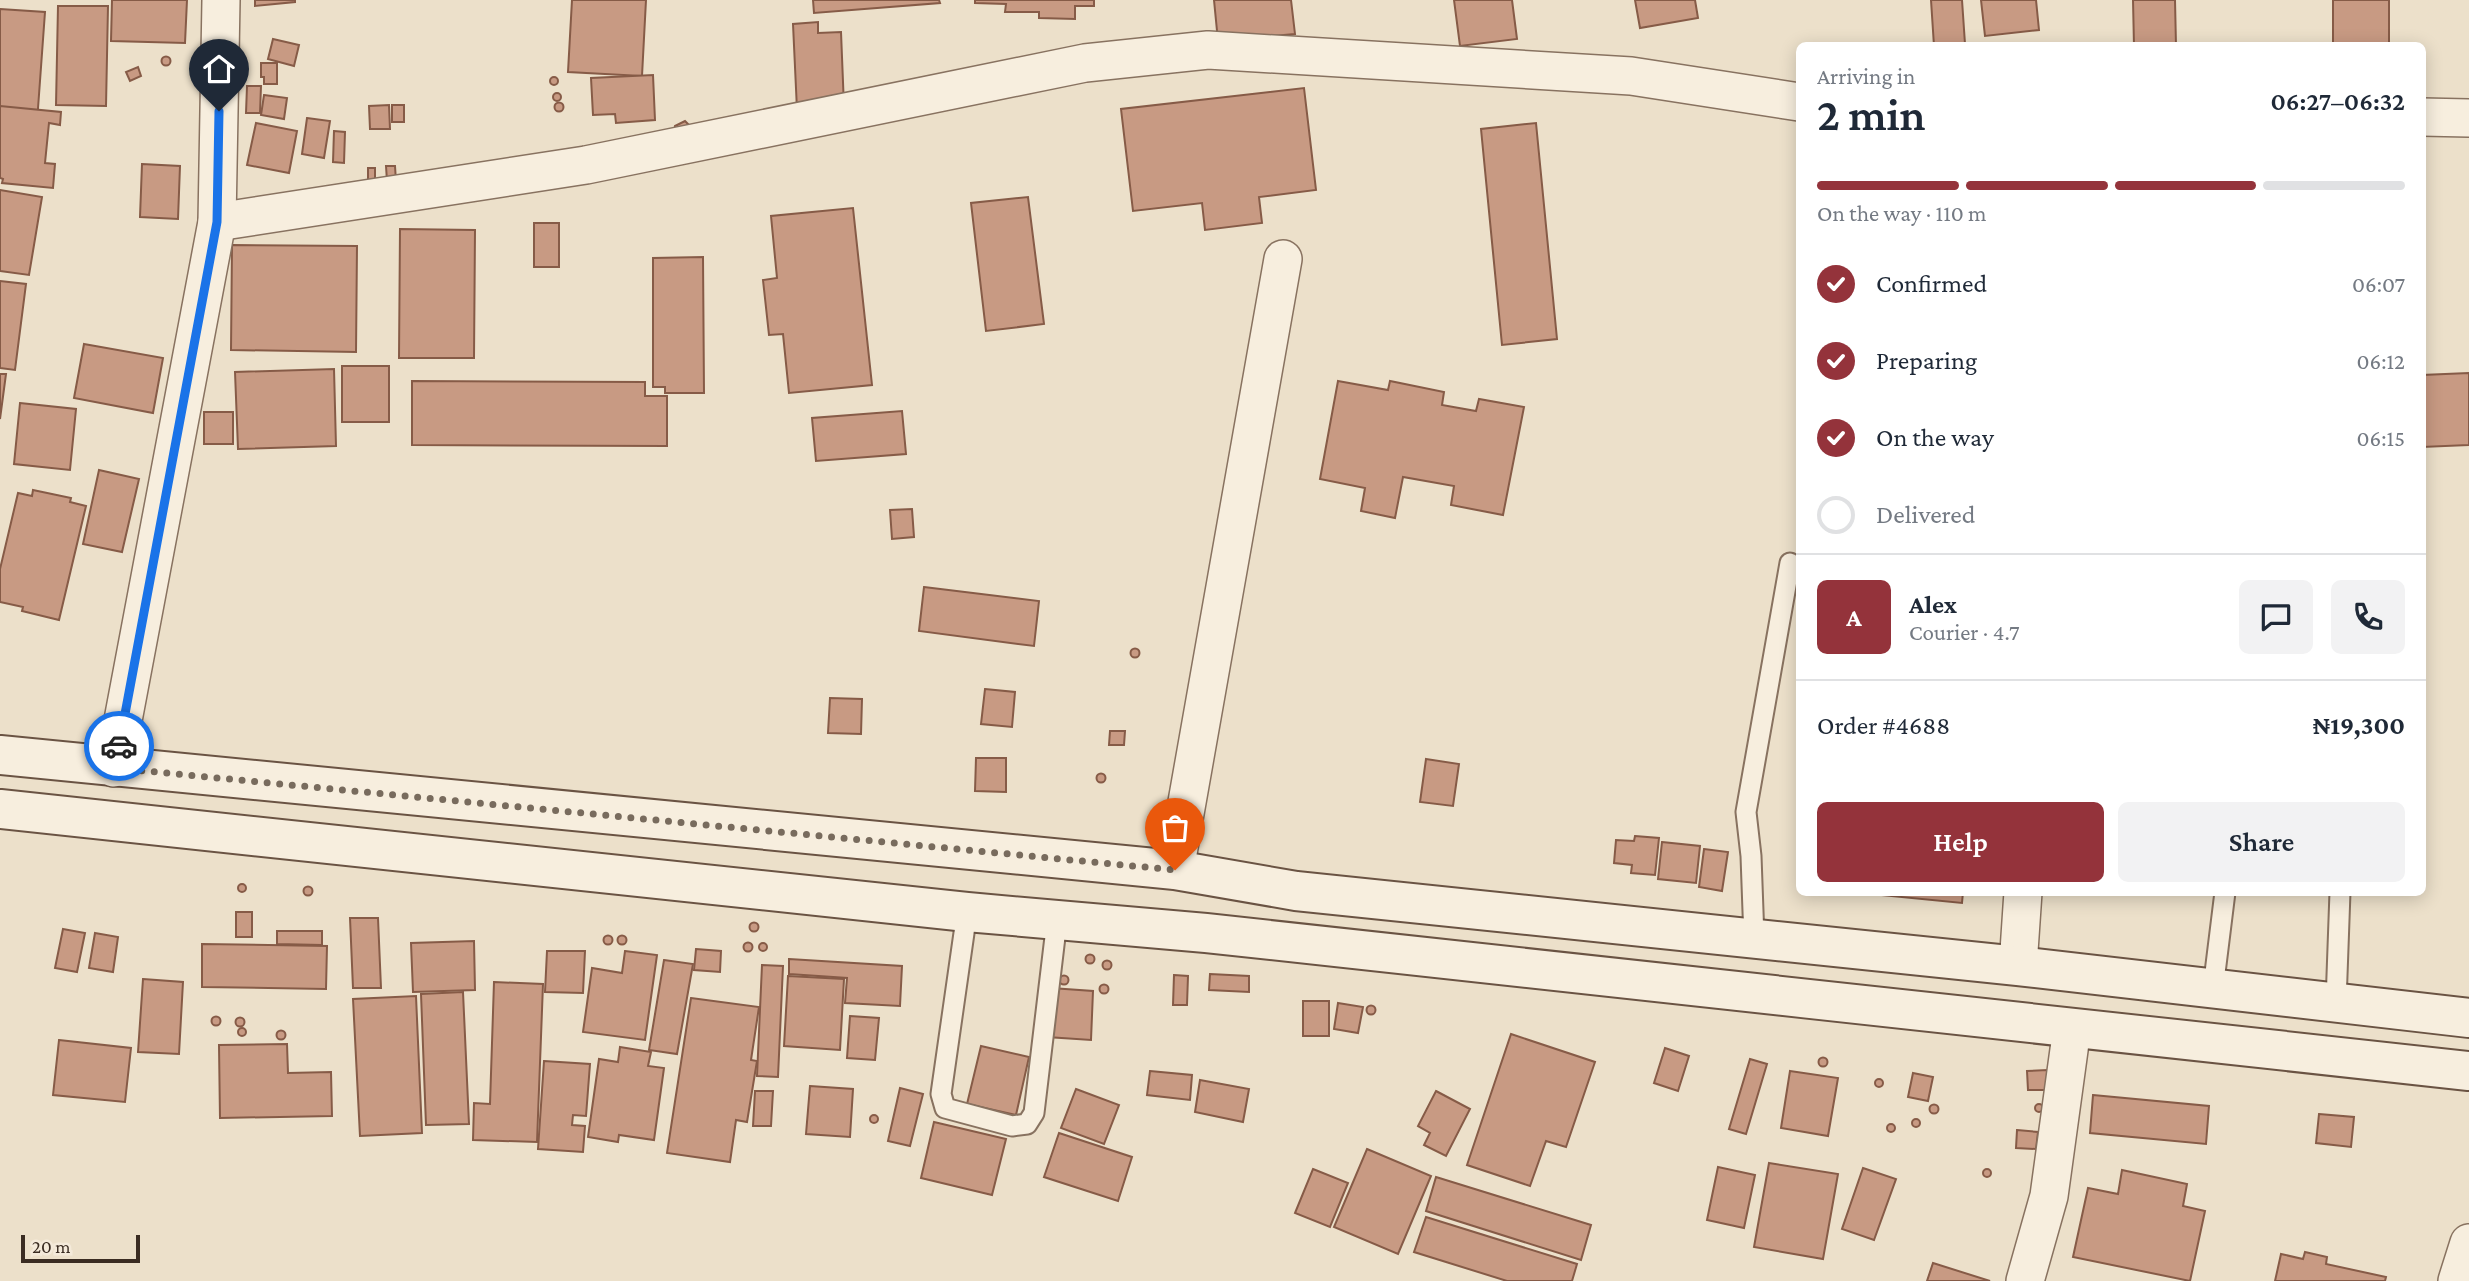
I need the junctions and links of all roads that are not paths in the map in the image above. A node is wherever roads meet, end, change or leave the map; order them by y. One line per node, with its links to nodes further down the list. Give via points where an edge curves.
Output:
1 (221, 0): 5 (street)
2 (1796, 102): 5 (street, via 1631,76 1208,50 1085,63 586,165)
3 (2426, 117): 4 (street)
4 (2469, 118)
5 (217, 222): 9 (street)
6 (1283, 259): 11 (street)
7 (1790, 563): 17 (lane, via 1746,812)
8 (0, 755): 9 (main road)
9 (114, 768): 11 (main road)
10 (0, 809): 15 (main road)
11 (1175, 870): 17 (main road, via 1296,891)
12 (2023, 896): 18 (street)
13 (2225, 896): 19 (lane)
14 (2340, 896): 20 (lane)
15 (967, 912): 16 (main road); 16 (lane, via 941,1094 945,1108 1012,1126 1027,1124 1034,1113)
16 (1057, 920): 22 (main road)
17 (1754, 939): 18 (main road)
18 (2018, 967): 19 (main road)
19 (2213, 989): 20 (main road)
20 (2336, 1003): 21 (main road)
21 (2469, 1018)
22 (2072, 1028): 23 (main road); 25 (street, via 2049,1196)
23 (2469, 1071)
24 (2469, 1243): 26 (street)
25 (2025, 1281)
26 (2457, 1281)

